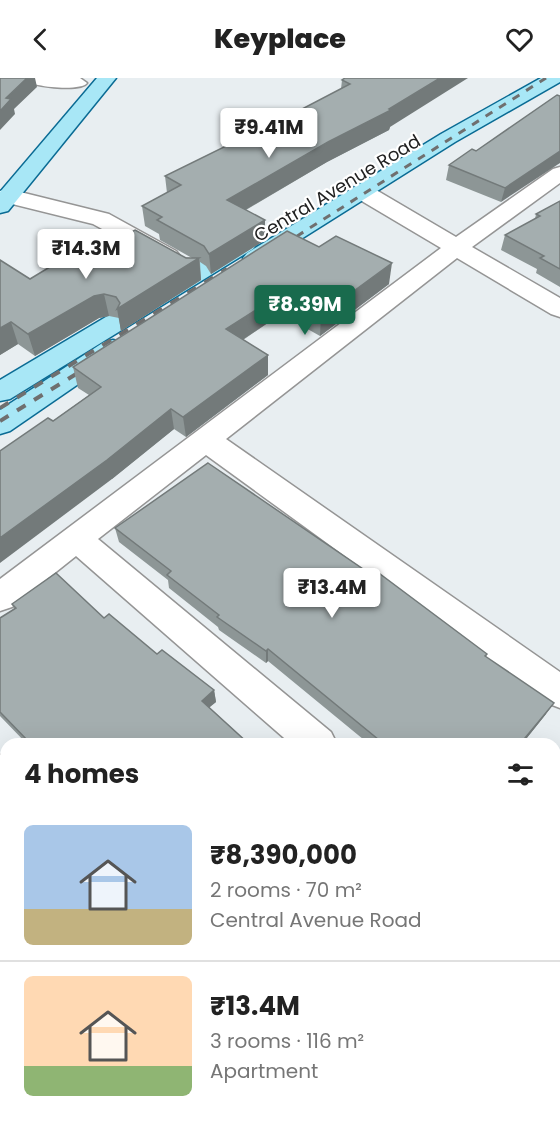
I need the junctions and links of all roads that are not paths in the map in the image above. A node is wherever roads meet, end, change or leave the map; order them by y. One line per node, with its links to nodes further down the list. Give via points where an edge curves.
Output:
1 (30, 78): 5 (street)
2 (108, 78): 10 (main road)
3 (520, 78): 12 (main road, Central Avenue Road)
4 (554, 78): 8 (main road)
5 (81, 81): 6 (main road)
6 (63, 101)
7 (560, 173): 9 (street)
8 (363, 192): 11 (street); 15 (main road, via 172,308)
9 (549, 195): 11 (street)
10 (4, 201): 12 (street, via 101,219)
11 (458, 247): 13 (street); 16 (street)
12 (196, 273): 14 (main road, Central Avenue Road)
13 (560, 309)
14 (0, 392)
15 (0, 424)
16 (206, 440): 17 (street); 19 (street)
17 (77, 539): 18 (street); 20 (street)
18 (0, 597)
19 (560, 692)
20 (311, 738)

